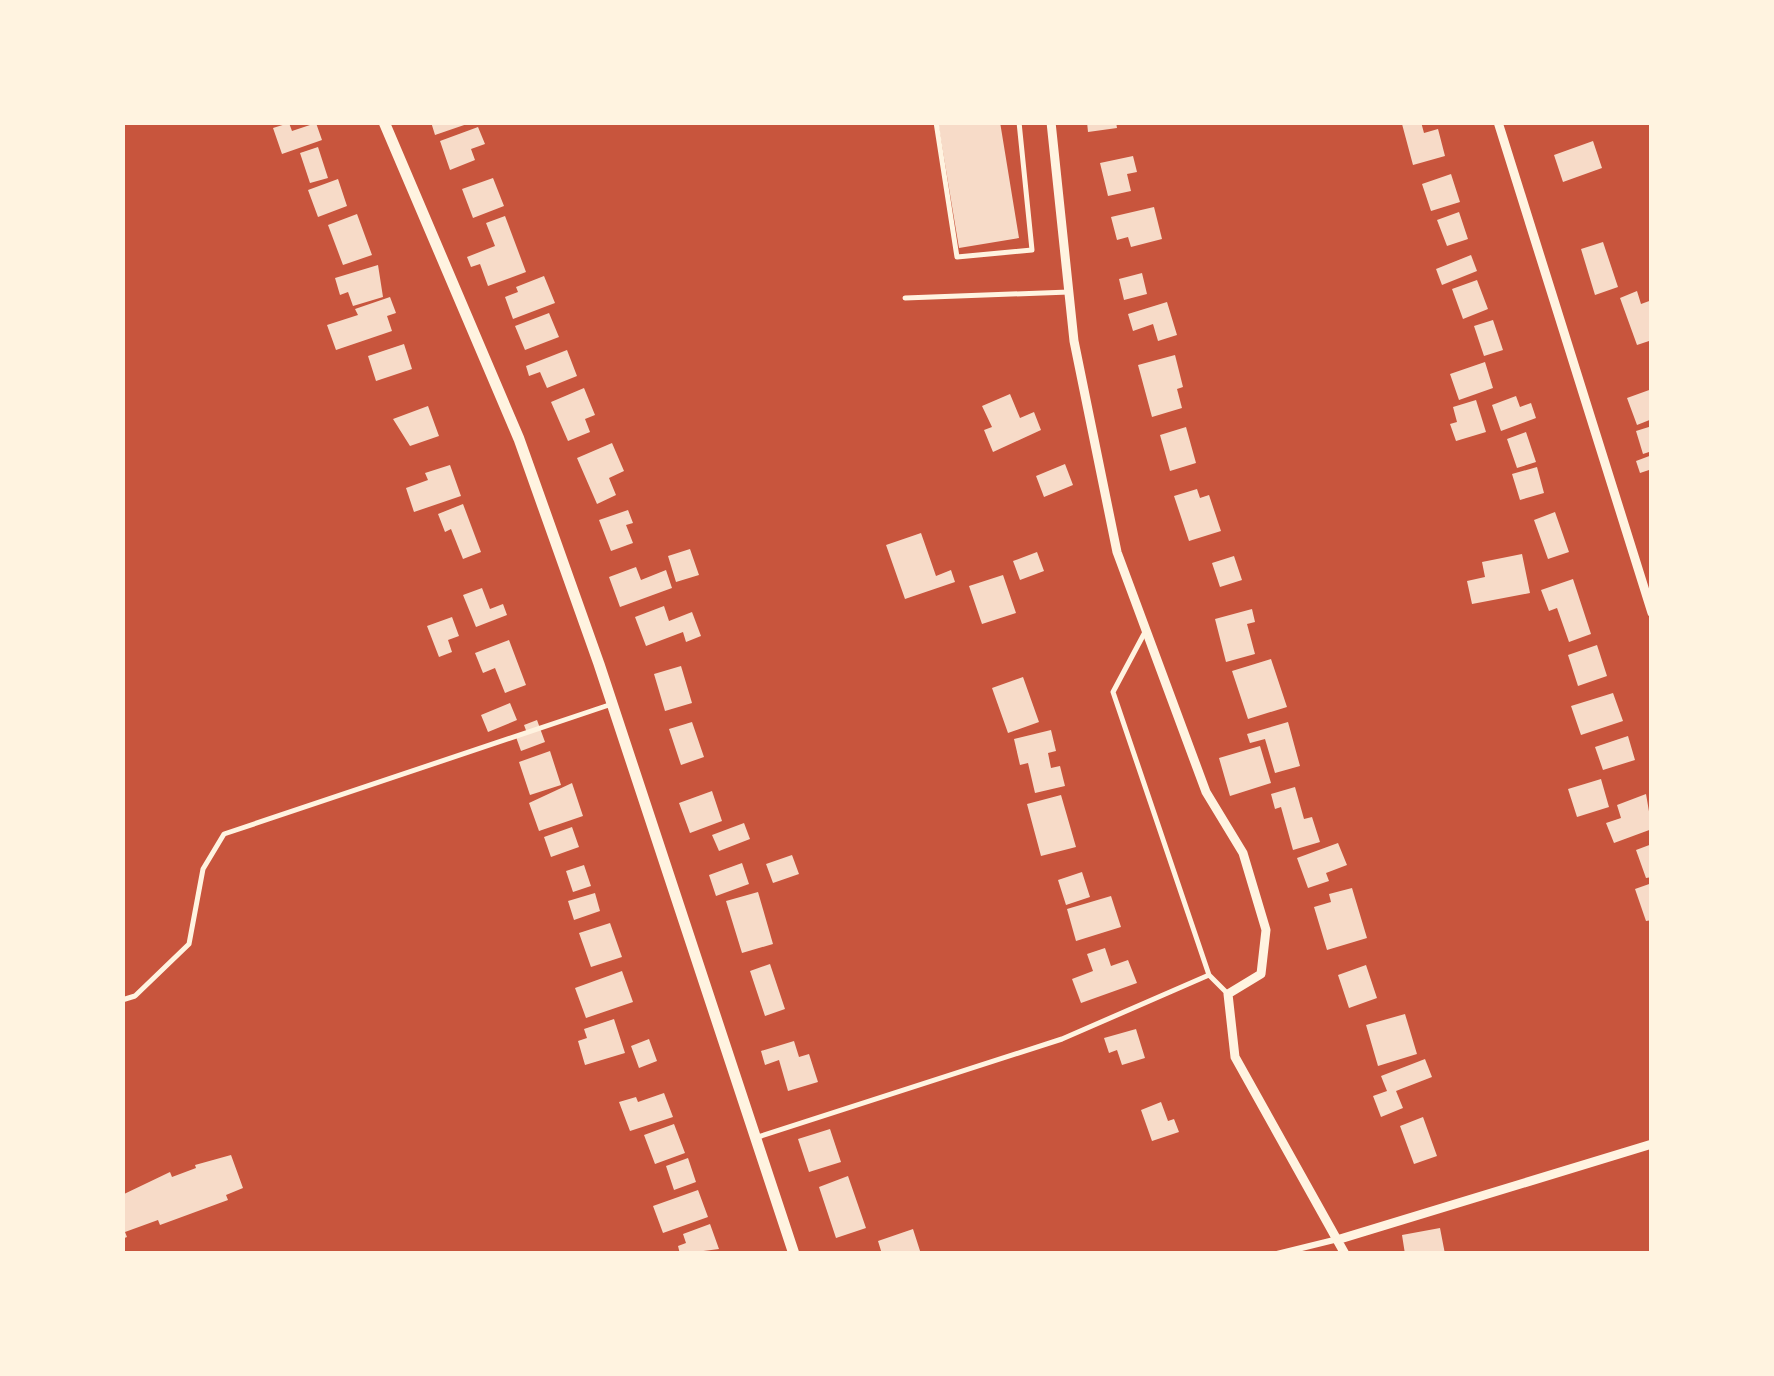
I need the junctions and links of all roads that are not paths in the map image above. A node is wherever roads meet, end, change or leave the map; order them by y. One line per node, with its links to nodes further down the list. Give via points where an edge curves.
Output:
1 (384, 122): 10 (street, via 520,439)
2 (936, 122): 3 (lane, via 957,256 1032,250)
3 (1019, 122)
4 (1051, 122): 6 (street)
5 (1498, 122): 8 (street)
6 (1069, 292): 7 (lane); 9 (street, via 1117,552)
7 (905, 298)
8 (1652, 614)
9 (1146, 630): 11 (lane, via 1113,692); 12 (street, via 1206,792 1243,853 1266,930 1262,974)
10 (612, 704): 13 (lane, via 224,834 203,869 190,944 135,996); 14 (street)
11 (1209, 975): 12 (lane); 14 (lane, via 1062,1039)
12 (1228, 994): 16 (street, via 1236,1058)
13 (122, 1000)
14 (755, 1138): 17 (street)
15 (1652, 1144): 16 (street)
16 (1340, 1239): 18 (street); 19 (street)
17 (794, 1254)
18 (1277, 1254)
19 (1345, 1254)

